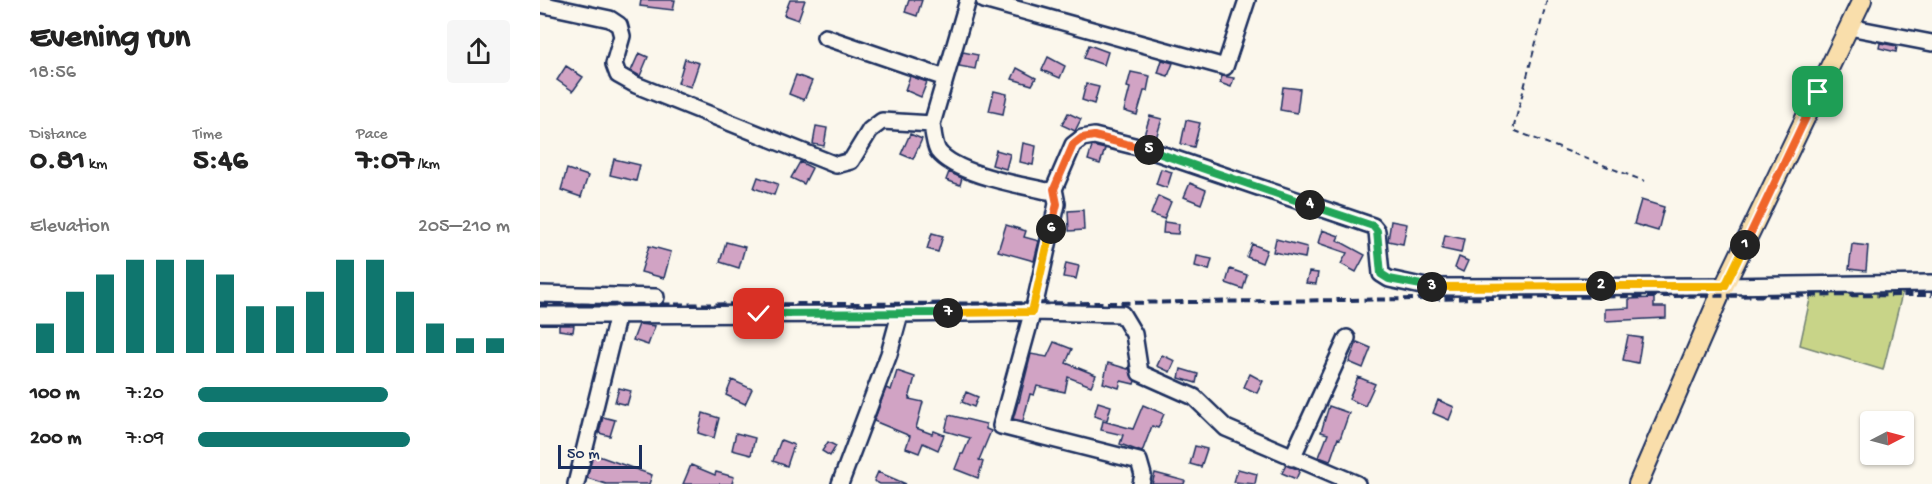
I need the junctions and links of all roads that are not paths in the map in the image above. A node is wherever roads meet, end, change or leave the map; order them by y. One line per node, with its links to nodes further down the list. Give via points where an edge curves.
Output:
1 (968, 0): 9 (street)
2 (984, 0): 3 (street, via 1225,67)
3 (1247, 0)
4 (1862, 0): 6 (main road)
5 (540, 4): 10 (street, via 610,19 619,25 622,36 614,64 618,75 636,85 836,165 851,161 870,130 882,121)
6 (1850, 27): 8 (street); 13 (main road)
7 (825, 37): 9 (street)
8 (1932, 43)
9 (945, 78): 10 (street)
10 (932, 124): 11 (street, via 937,150 950,161 983,177 1047,191)
11 (1054, 189): 13 (street, via 1073,145 1094,136 1146,149 1373,226 1377,231 1381,274 1389,279 1426,287); 16 (street, via 1057,204)
12 (1932, 283): 13 (street)
13 (1725, 286): 26 (main road)
14 (540, 294): 15 (street)
15 (656, 297)
16 (1032, 312): 18 (street); 21 (street, via 1122,314 1134,334 1140,373 1194,397 1226,428); 24 (street, via 1001,426 1139,461)
17 (618, 314): 18 (street); 19 (street); 22 (street)
18 (900, 314): 23 (street)
19 (540, 315)
20 (1347, 338): 21 (street)
21 (1292, 458): 25 (street)
22 (576, 484)
23 (840, 484)
24 (1141, 484)
25 (1357, 484)
26 (1638, 484)

